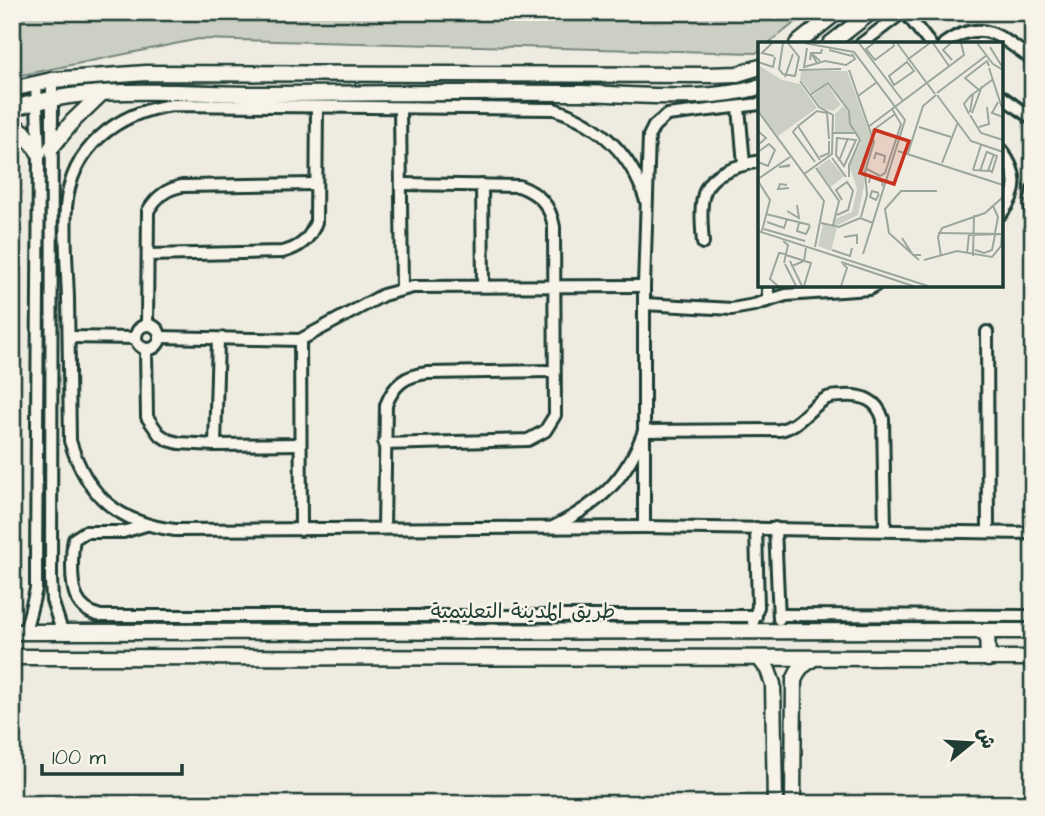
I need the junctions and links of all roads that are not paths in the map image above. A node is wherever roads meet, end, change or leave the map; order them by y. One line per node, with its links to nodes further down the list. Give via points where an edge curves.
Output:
1 (837, 12): 4 (street)
2 (871, 12): 5 (street)
3 (904, 12): 6 (street); 7 (street)
4 (800, 42)
5 (833, 42)
6 (864, 42)
7 (928, 42)
8 (948, 42): 9 (street, via 969,30 986,31)
9 (1033, 60)
10 (758, 68): 11 (street, via 708,75)
11 (414, 74): 12 (street, via 146,73); 16 (street)
12 (52, 80): 13 (street); 19 (street)
13 (36, 83): 15 (street); 20 (street)
14 (758, 88): 16 (street, via 685,96)
15 (12, 89)
16 (414, 93): 17 (street)
17 (100, 95): 19 (street); 28 (street)
18 (1003, 97): 26 (street)
19 (51, 98): 20 (street); 28 (street)
20 (36, 102): 25 (street); 28 (street)
21 (758, 104): 24 (street)
22 (317, 107): 23 (street); 32 (street); 53 (street, via 172,106 133,114 100,137 76,169 66,208)
23 (400, 108): 33 (street); 37 (street, via 554,109 575,116 620,150)
24 (739, 108): 31 (street); 37 (street, via 673,114 657,121 649,136)
25 (12, 109)
26 (1033, 119)
27 (12, 124): 28 (street)
28 (45, 150): 77 (street, via 51,579); 82 (street, via 36,589)
29 (1003, 153): 35 (street, via 1014,172)
30 (758, 161): 31 (street)
31 (744, 164): 40 (street, via 722,172 707,186 701,205)
32 (316, 184): 41 (street, via 313,231 292,250); 41 (street, via 173,187 158,196 148,211)
33 (402, 184): 34 (street); 48 (street)
34 (482, 186): 42 (street); 43 (street, via 519,186 544,200 554,227)
35 (1016, 188): 36 (street); 38 (street)
36 (1032, 190): 39 (street)
37 (646, 201): 44 (street)
38 (1003, 211)
39 (1033, 224)
40 (704, 243)
41 (148, 255): 51 (street)
42 (482, 286): 43 (street); 48 (street)
43 (554, 286): 44 (street); 59 (street)
44 (644, 286): 50 (street)
45 (768, 287): 49 (street)
46 (872, 287): 47 (street)
47 (840, 288): 49 (street)
48 (402, 289): 57 (street)
49 (768, 301): 50 (street, via 732,309)
50 (644, 304): 60 (street)
51 (147, 326): 54 (street, via 156,328); 55 (street, via 139,329)
52 (987, 332): 72 (street)
53 (69, 337): 55 (street); 64 (street, via 70,442 76,462 99,497 115,511)
54 (160, 337): 56 (street); 58 (street, via 155,348)
55 (136, 338): 58 (street)
56 (218, 339): 57 (street); 63 (street)
57 (300, 340): 61 (street)
58 (146, 349): 63 (street, via 147,417 152,426 169,440)
59 (554, 371): 62 (street, via 414,374 401,381 389,398); 62 (street, via 555,415 537,437)
60 (644, 431): 65 (street); 67 (street, via 635,456 608,491 591,506); 71 (street, via 780,430 796,424 829,397 863,396 876,405 883,419)
61 (300, 444): 63 (street); 70 (street)
62 (384, 444): 66 (street)
63 (215, 445)
64 (147, 525): 70 (street, via 175,530); 75 (street, via 123,533 85,532 74,539 72,587 85,609 101,616)
65 (644, 527): 67 (street); 68 (street)
66 (384, 528): 67 (street); 70 (street)
67 (550, 528)
68 (756, 528): 69 (street); 75 (street)
69 (775, 528): 71 (street); 74 (street)
70 (301, 530)
71 (885, 530): 72 (street)
72 (988, 532): 73 (street)
73 (1033, 533)
74 (779, 615): 76 (street); 79 (street)
75 (756, 616): 78 (street)
76 (1033, 616)
77 (62, 631): 82 (street, طريق المدينة التعليمية); 83 (street, طريق المدينة التعليمية)
78 (743, 631): 79 (street, طريق المدينة التعليمية); 83 (street, طريق المدينة التعليمية)
79 (785, 631): 80 (street, طريق المدينة التعليمية)
80 (987, 631): 81 (street, طريق المدينة التعليمية); 87 (street)
81 (1033, 631)
82 (18, 632)
83 (541, 632): 85 (street)
84 (12, 657): 85 (street)
85 (540, 659): 86 (street)
86 (760, 659): 89 (street); 90 (street, via 773,684)
87 (988, 659): 88 (street); 89 (street)
88 (1033, 659)
89 (811, 660): 91 (street, via 800,667 794,680)
90 (775, 804)
91 (793, 804)

